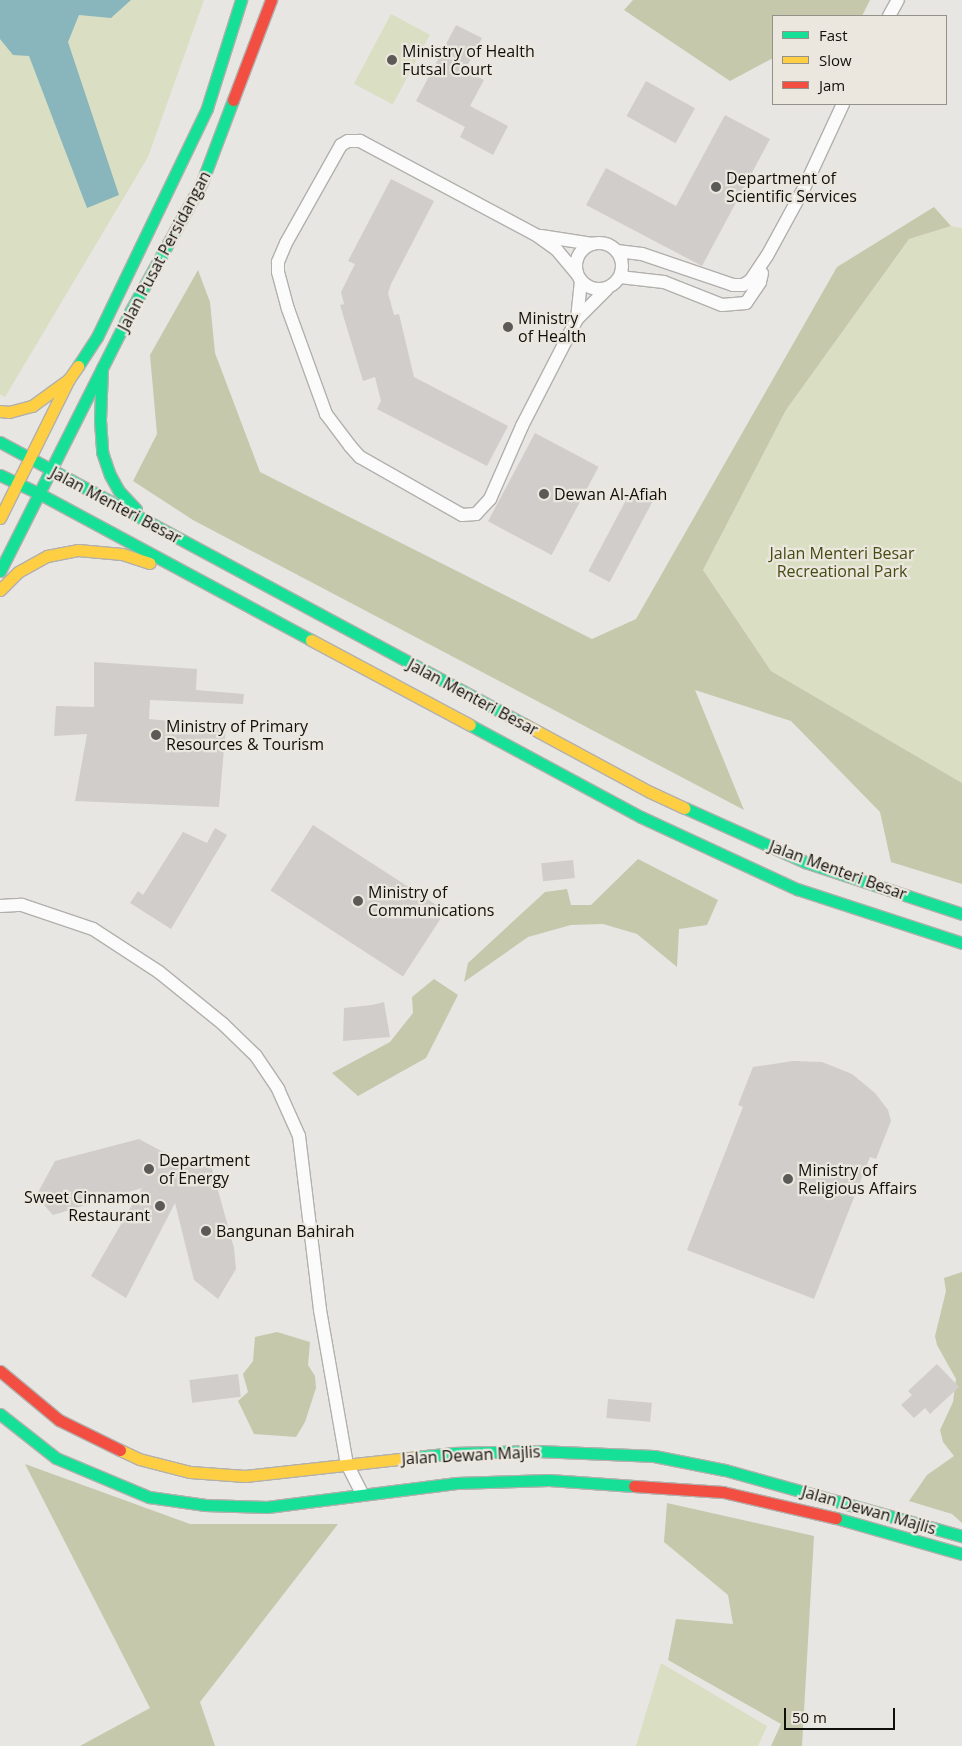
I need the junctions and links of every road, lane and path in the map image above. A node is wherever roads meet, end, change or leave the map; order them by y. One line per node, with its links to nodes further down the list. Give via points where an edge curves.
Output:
1 (241, 0): 15 (street, Jalan Pusat Persidangan, via 207,108 97,336)
2 (898, 0): 4 (street)
3 (275, 3): 14 (street, Jalan Pusat Persidangan, via 260,31 202,182)
4 (890, 15)
5 (842, 105): 9 (street, via 804,188)
6 (538, 236): 7 (street); 11 (street, via 557,250); 13 (street, via 360,141 341,145 278,262 288,309 326,414 360,457 462,515 476,514 490,499 522,426)
7 (592, 244): 8 (street, via 601,243); 11 (street, via 578,256)
8 (617, 251): 9 (street, via 642,254 733,285 750,281); 10 (street, via 623,268)
9 (767, 256): 10 (street, via 760,282 746,303 722,305 664,282)
10 (620, 277): 12 (street)
11 (579, 278): 12 (street, via 598,290); 13 (street)
12 (607, 289): 13 (street)
13 (577, 318)
14 (102, 368): 19 (street, Jalan Pusat Persidangan); 24 (street, via 102,452 119,491)
15 (69, 380): 16 (street, via 32,406 10,412); 18 (street, Jalan Pusat Persidangan)
16 (0, 411)
17 (0, 442): 18 (street, Jalan Menteri Besar)
18 (30, 458): 19 (street, Jalan Menteri Besar); 21 (street)
19 (50, 469): 22 (street, Jalan Pusat Persidangan); 24 (street, Jalan Menteri Besar)
20 (0, 475): 21 (street, Jalan Menteri Besar)
21 (18, 485): 22 (street, Jalan Menteri Besar); 23 (street)
22 (40, 494): 25 (street); 26 (street, Jalan Menteri Besar)
23 (0, 518)
24 (146, 521): 29 (street, Jalan Menteri Besar, via 650,792 805,862)
25 (0, 571)
26 (197, 578): 27 (street, via 122,554 78,550 47,556 18,572); 30 (street, Jalan Menteri Besar, via 641,817 797,888)
27 (0, 590)
28 (0, 906): 33 (street, via 22,905 93,929 159,972 223,1024 256,1056 278,1089 299,1136 320,1310)
29 (962, 914)
30 (962, 943)
31 (0, 1371): 33 (street, Jalan Dewan Majlis, via 59,1420 139,1459 190,1472 245,1476)
32 (0, 1414): 34 (street, Jalan Dewan Majlis, via 56,1458 149,1497 205,1505 267,1507)
33 (346, 1464): 34 (street); 35 (street, Jalan Dewan Majlis, via 452,1453 537,1451 654,1456 743,1475)
34 (362, 1493): 36 (street, Jalan Dewan Majlis, via 456,1483 548,1480 723,1492 810,1511)
35 (962, 1536)
36 (962, 1554)

